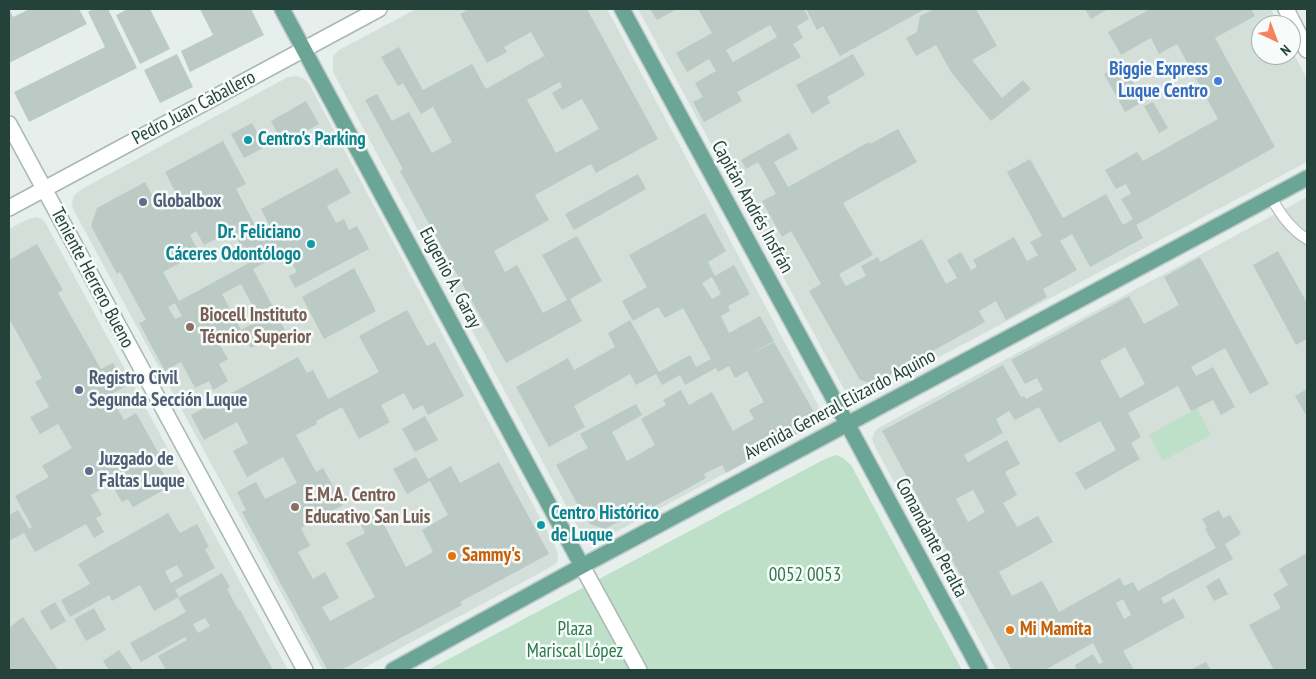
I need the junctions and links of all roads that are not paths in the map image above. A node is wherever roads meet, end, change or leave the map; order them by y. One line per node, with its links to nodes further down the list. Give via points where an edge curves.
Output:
1 (282, 9): 5 (main road, Eugenio A. Garay)
2 (379, 9): 5 (street, Pedro Juan Caballero)
3 (622, 9): 13 (main road, Capitán Andrés Insfrán)
4 (1286, 9): 6 (street)
5 (304, 49): 9 (street, Pedro Juan Caballero); 14 (main road, Eugenio A. Garay)
6 (1307, 50)
7 (9, 124): 9 (street, Teniente Herrero Bueno)
8 (1307, 178): 10 (main road, Avenida General Elizardo Aquino)
9 (44, 189): 11 (street, Pedro Juan Caballero); 15 (street, Teniente Herrero Bueno)
10 (1271, 198): 12 (lane, via 1286,222); 13 (main road, Avenida General Elizardo Aquino)
11 (9, 208)
12 (1307, 239)
13 (848, 424): 14 (main road, Avenida General Elizardo Aquino); 18 (main road, Comandante Peralta)
14 (582, 566): 16 (main road, Avenida General Elizardo Aquino); 17 (street)
15 (305, 670)
16 (393, 670)
17 (639, 670)
18 (980, 670)

